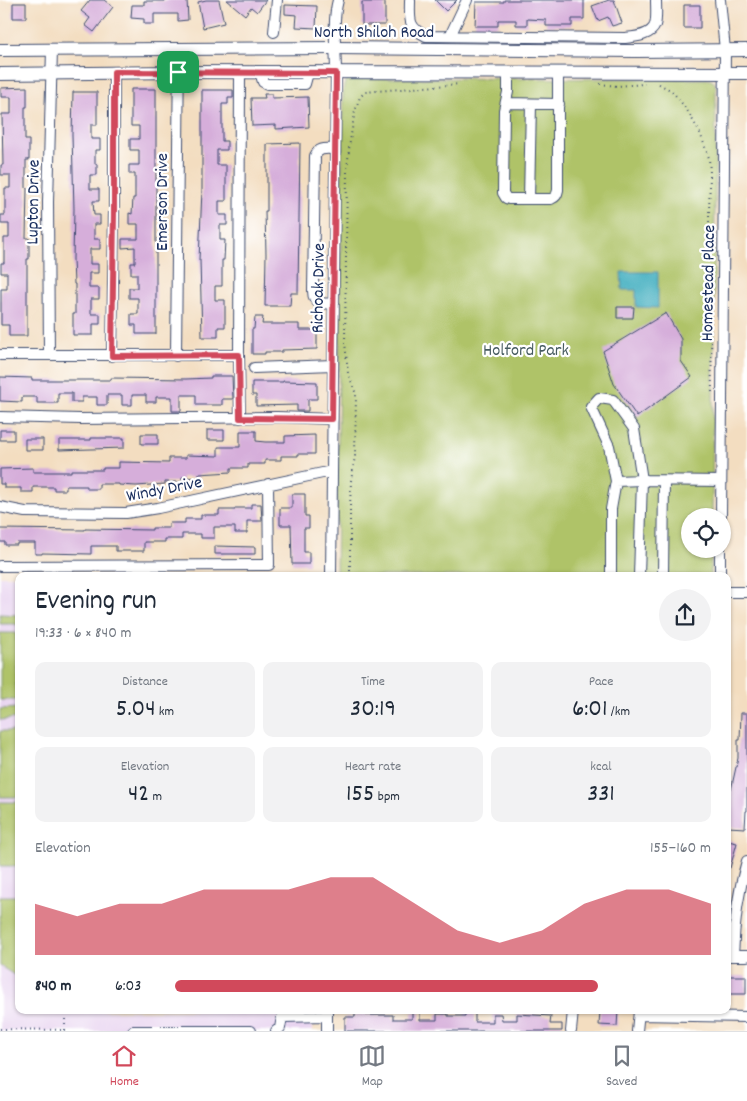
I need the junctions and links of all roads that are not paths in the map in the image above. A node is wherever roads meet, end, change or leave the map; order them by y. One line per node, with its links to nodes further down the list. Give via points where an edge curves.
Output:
1 (277, 0): 7 (street)
2 (338, 0): 10 (street, Richoak Drive)
3 (410, 0): 8 (street, via 413,28 426,36)
4 (467, 0): 8 (street)
5 (656, 0): 8 (street, via 655,25 641,36)
6 (720, 0): 14 (street, Homestead Place)
7 (274, 32)
8 (450, 36)
9 (179, 48): 10 (main road, North Shiloh Road); 11 (main road, North Shiloh Road); 17 (street, Emerson Drive)
10 (336, 48): 13 (main road, North Shiloh Road); 20 (street, Richoak Drive)
11 (52, 49): 12 (main road, North Shiloh Road); 19 (street, Lupton Drive)
12 (0, 50)
13 (508, 50): 14 (main road, North Shiloh Road); 21 (main road)
14 (725, 50): 15 (main road, North Shiloh Road); 23 (street, Homestead Place)
15 (747, 50)
16 (114, 72): 17 (main road); 19 (main road); 35 (street)
17 (178, 72): 18 (main road); 36 (street, Emerson Drive)
18 (240, 72): 20 (main road); 34 (street)
19 (51, 73): 25 (main road); 33 (street, Lupton Drive)
20 (336, 73): 21 (main road); 29 (street, Richoak Drive)
21 (508, 73): 22 (main road); 26 (street)
22 (558, 73): 23 (main road); 28 (street)
23 (725, 73): 24 (main road); 46 (street, Homestead Place)
24 (747, 73)
25 (0, 74)
26 (506, 103): 27 (street); 30 (street, via 502,193 506,198)
27 (530, 104): 28 (street); 30 (street)
28 (558, 104): 30 (street, via 557,195 551,200)
29 (335, 149): 31 (street, Richoak Drive); 31 (street, via 322,149 315,156 313,291 317,301)
30 (529, 199)
31 (334, 304): 37 (street, Richoak Drive)
32 (0, 355): 33 (street)
33 (48, 355): 35 (street)
34 (239, 355): 36 (street); 40 (street)
35 (112, 356): 36 (street)
36 (176, 356)
37 (333, 365): 38 (street); 41 (street, Richoak Drive)
38 (254, 368)
39 (0, 417): 40 (street)
40 (240, 418): 41 (street)
41 (332, 419): 42 (street, Richoak Drive)
42 (332, 471): 47 (street, Windy Drive); 52 (street, Richoak Drive)
43 (642, 480): 44 (street); 44 (street, via 634,429 613,400 599,398 591,407 609,446); 45 (street); 54 (street)
44 (616, 481): 53 (street, via 611,509)
45 (664, 481): 46 (street); 55 (street)
46 (721, 481): 49 (street, Homestead Place)
47 (268, 484): 48 (street, Windy Drive, via 126,513 25,512); 51 (street, via 268,565)
48 (0, 507)
49 (721, 508)
50 (720, 558): 56 (street)
51 (0, 566)
52 (331, 572)
53 (611, 572)
54 (639, 572)
55 (663, 572)
56 (720, 572)
57 (731, 592): 58 (street)
58 (747, 592)
59 (747, 861): 60 (street)
60 (731, 949)
61 (731, 956): 62 (street)
62 (747, 956)
63 (327, 1014): 70 (street, via 282,1017); 71 (street)
64 (573, 1014): 72 (street)
65 (639, 1014): 73 (street)
66 (666, 1014): 67 (street)
67 (747, 1017)
68 (133, 1031): 69 (street)
69 (251, 1031)
70 (276, 1031)
71 (326, 1031)
72 (571, 1031)
73 (637, 1031)

